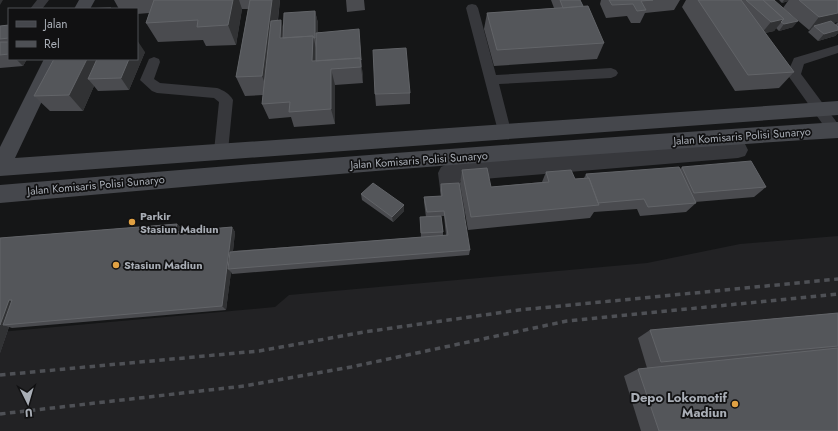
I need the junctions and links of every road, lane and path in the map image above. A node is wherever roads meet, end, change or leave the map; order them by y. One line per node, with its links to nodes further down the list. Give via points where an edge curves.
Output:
1 (43, 0): 2 (lane)
2 (37, 8)
3 (472, 8): 8 (lane)
4 (838, 49): 9 (lane, via 799,62 794,74)
5 (53, 60): 17 (main road)
6 (154, 62): 15 (lane, via 147,80 157,88 217,93 226,100)
7 (611, 73): 8 (lane)
8 (492, 80): 12 (lane)
9 (829, 109): 10 (main road, Jalan Komisaris Polisi Sunaryo); 11 (lane)
10 (622, 122): 12 (main road, Jalan Komisaris Polisi Sunaryo); 13 (main road)
11 (836, 129): 13 (main road, Jalan Komisaris Polisi Sunaryo)
12 (504, 131): 15 (main road, Jalan Komisaris Polisi Sunaryo)
13 (630, 143): 18 (main road, Jalan Komisaris Polisi Sunaryo)
14 (738, 150): 20 (street, via 448,173)
15 (221, 151): 16 (main road, Jalan Komisaris Polisi Sunaryo)
16 (196, 152): 17 (main road, Jalan Komisaris Polisi Sunaryo); 18 (main road)
17 (0, 168)
18 (193, 177): 19 (main road, Jalan Komisaris Polisi Sunaryo)
19 (0, 194)
20 (457, 232)

